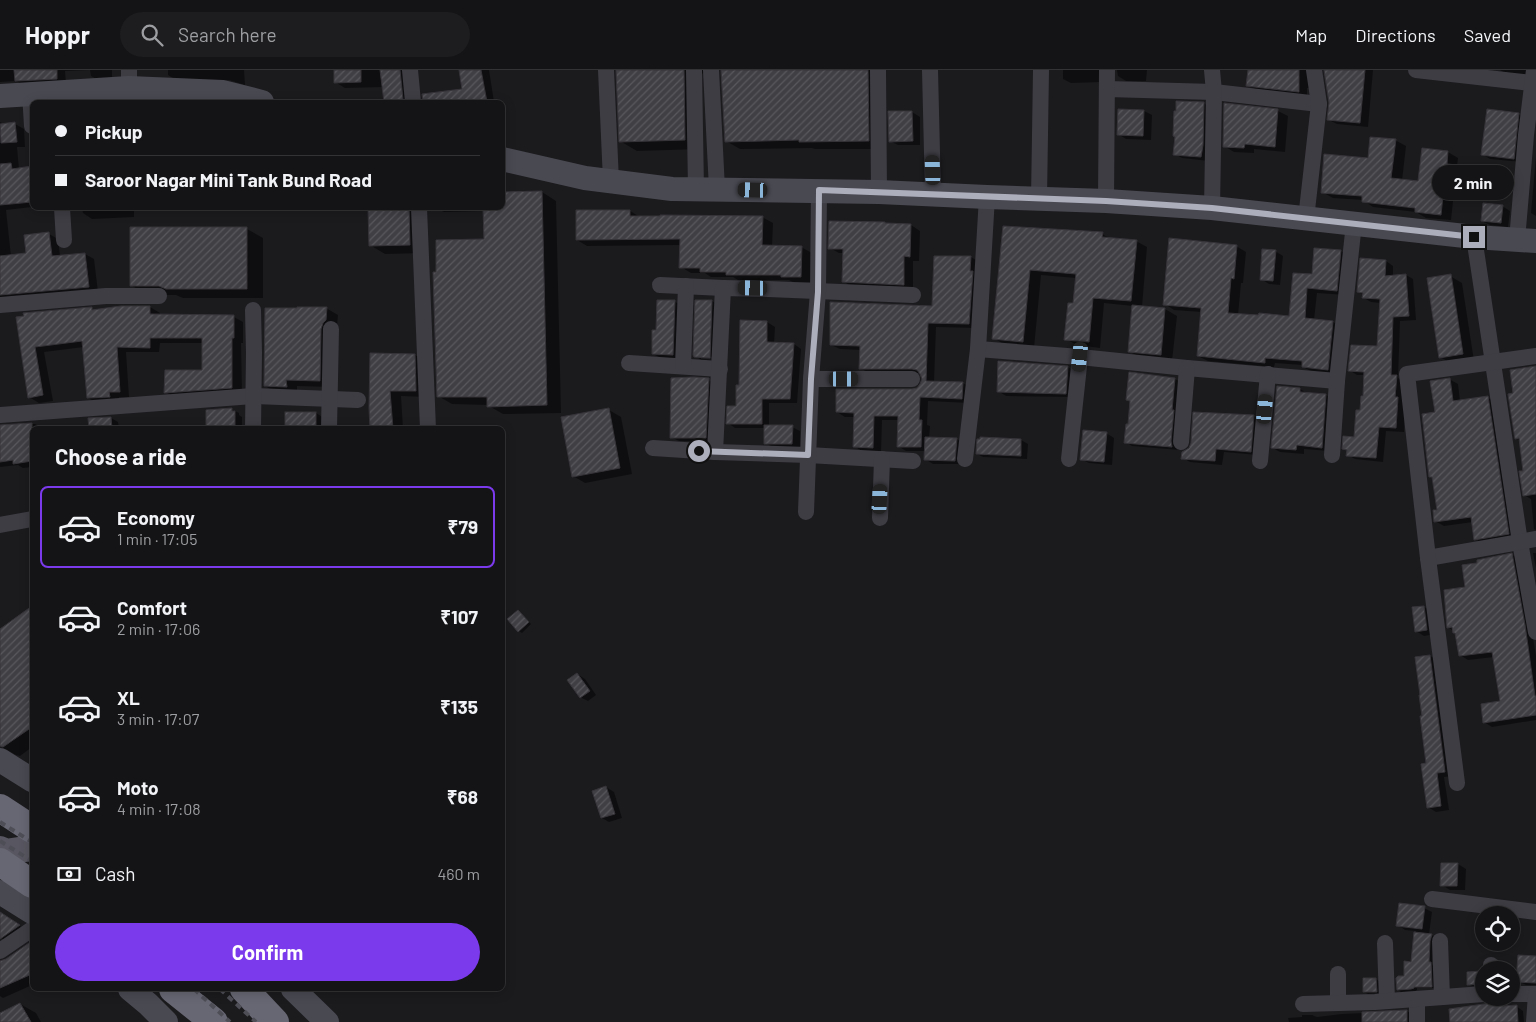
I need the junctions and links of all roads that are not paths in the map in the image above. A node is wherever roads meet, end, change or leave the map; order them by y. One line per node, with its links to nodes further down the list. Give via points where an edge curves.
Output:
1 (410, 70): 20 (street)
2 (606, 70): 24 (street)
3 (694, 70): 25 (street)
4 (712, 70): 25 (street)
5 (878, 70): 27 (street)
6 (930, 70): 28 (street)
7 (1041, 70): 30 (street)
8 (1107, 70): 14 (street)
9 (1212, 70): 15 (street)
10 (1314, 70): 21 (street)
11 (1416, 70): 12 (street)
12 (1533, 77): 22 (street)
13 (129, 79): 16 (main road); 19 (main road, via 223,92)
14 (1107, 89): 15 (street); 31 (street)
15 (1214, 92): 21 (street); 32 (street)
16 (30, 94): 17 (main road); 18 (street)
17 (0, 96)
18 (30, 100)
19 (254, 100)
20 (413, 100)
21 (1319, 104): 35 (street)
22 (1531, 136): 39 (street)
23 (505, 160): 24 (main road)
24 (612, 181): 25 (main road, via 672,189)
25 (707, 189): 26 (main road)
26 (819, 190): 27 (main road); 43 (street)
27 (879, 192): 28 (main road)
28 (934, 194): 29 (main road)
29 (987, 198): 30 (main road); 49 (street)
30 (1039, 199): 31 (main road)
31 (1106, 201): 32 (main road)
32 (1212, 208): 35 (main road)
33 (62, 210): 38 (street)
34 (419, 210): 67 (street)
35 (1306, 219): 36 (main road)
36 (1354, 223): 37 (main road); 60 (street)
37 (1474, 237): 39 (main road); 53 (street)
38 (64, 240)
39 (1526, 241)
40 (660, 285): 41 (street)
41 (686, 286): 42 (street); 54 (street)
42 (723, 288): 43 (street); 56 (street)
43 (818, 292): 44 (street); 58 (street)
44 (913, 295)
45 (159, 296): 46 (street, via 106,296)
46 (0, 305)
47 (253, 310): 61 (street)
48 (331, 329): 62 (street)
49 (978, 349): 51 (street); 73 (street)
50 (1536, 356): 53 (street)
51 (1080, 357): 55 (street); 75 (street)
52 (629, 362): 54 (street)
53 (1494, 363): 82 (street); 83 (street, via 1407,374)
54 (683, 366): 56 (street)
55 (1187, 368): 57 (street); 68 (street)
56 (720, 369): 70 (street)
57 (1268, 374): 60 (street); 76 (street)
58 (811, 379): 59 (street); 71 (street)
59 (912, 379)
60 (1337, 382): 72 (street)
61 (253, 396): 62 (street); 64 (street); 65 (street)
62 (330, 400): 63 (street); 66 (street)
63 (358, 400)
64 (0, 415)
65 (252, 426)
66 (329, 426)
67 (428, 426)
68 (1181, 442)
69 (653, 448): 70 (street)
70 (715, 452): 71 (street)
71 (808, 455): 74 (street); 78 (street)
72 (1332, 455)
73 (965, 459)
74 (882, 460): 77 (street); 79 (street)
75 (1069, 460)
76 (1260, 461)
77 (913, 462)
78 (806, 512)
79 (880, 518)
80 (30, 519): 81 (street)
81 (0, 525)
82 (1528, 540): 83 (street); 84 (street)
83 (1428, 558): 87 (street)
84 (1536, 632)
85 (0, 760): 86 (main road)
86 (30, 779)
87 (1457, 783)
88 (0, 808): 89 (highway)
89 (30, 828)
90 (30, 848): 91 (main road, via 4,852)
91 (0, 849)
92 (0, 862): 93 (highway)
93 (30, 883)
94 (0, 892): 96 (main road)
95 (1432, 899): 97 (street)
96 (30, 911)
97 (1536, 912)
98 (30, 930): 101 (street)
99 (1440, 941): 110 (street)
100 (1385, 943): 112 (street)
101 (0, 951)
102 (1338, 974): 113 (street)
103 (132, 991): 115 (main road)
104 (175, 991): 116 (highway)
105 (246, 991): 117 (highway)
106 (295, 991): 118 (main road)
107 (1520, 994): 108 (street)
108 (1536, 994): 120 (street)
109 (1475, 995): 110 (street)
110 (1442, 998): 111 (street)
111 (1417, 999): 112 (street); 119 (street)
112 (1387, 1001): 113 (street)
113 (1338, 1003): 114 (street)
114 (1303, 1004)
115 (166, 1022)
116 (214, 1022)
117 (275, 1022)
118 (328, 1022)
119 (1417, 1022)
120 (1534, 1022)

